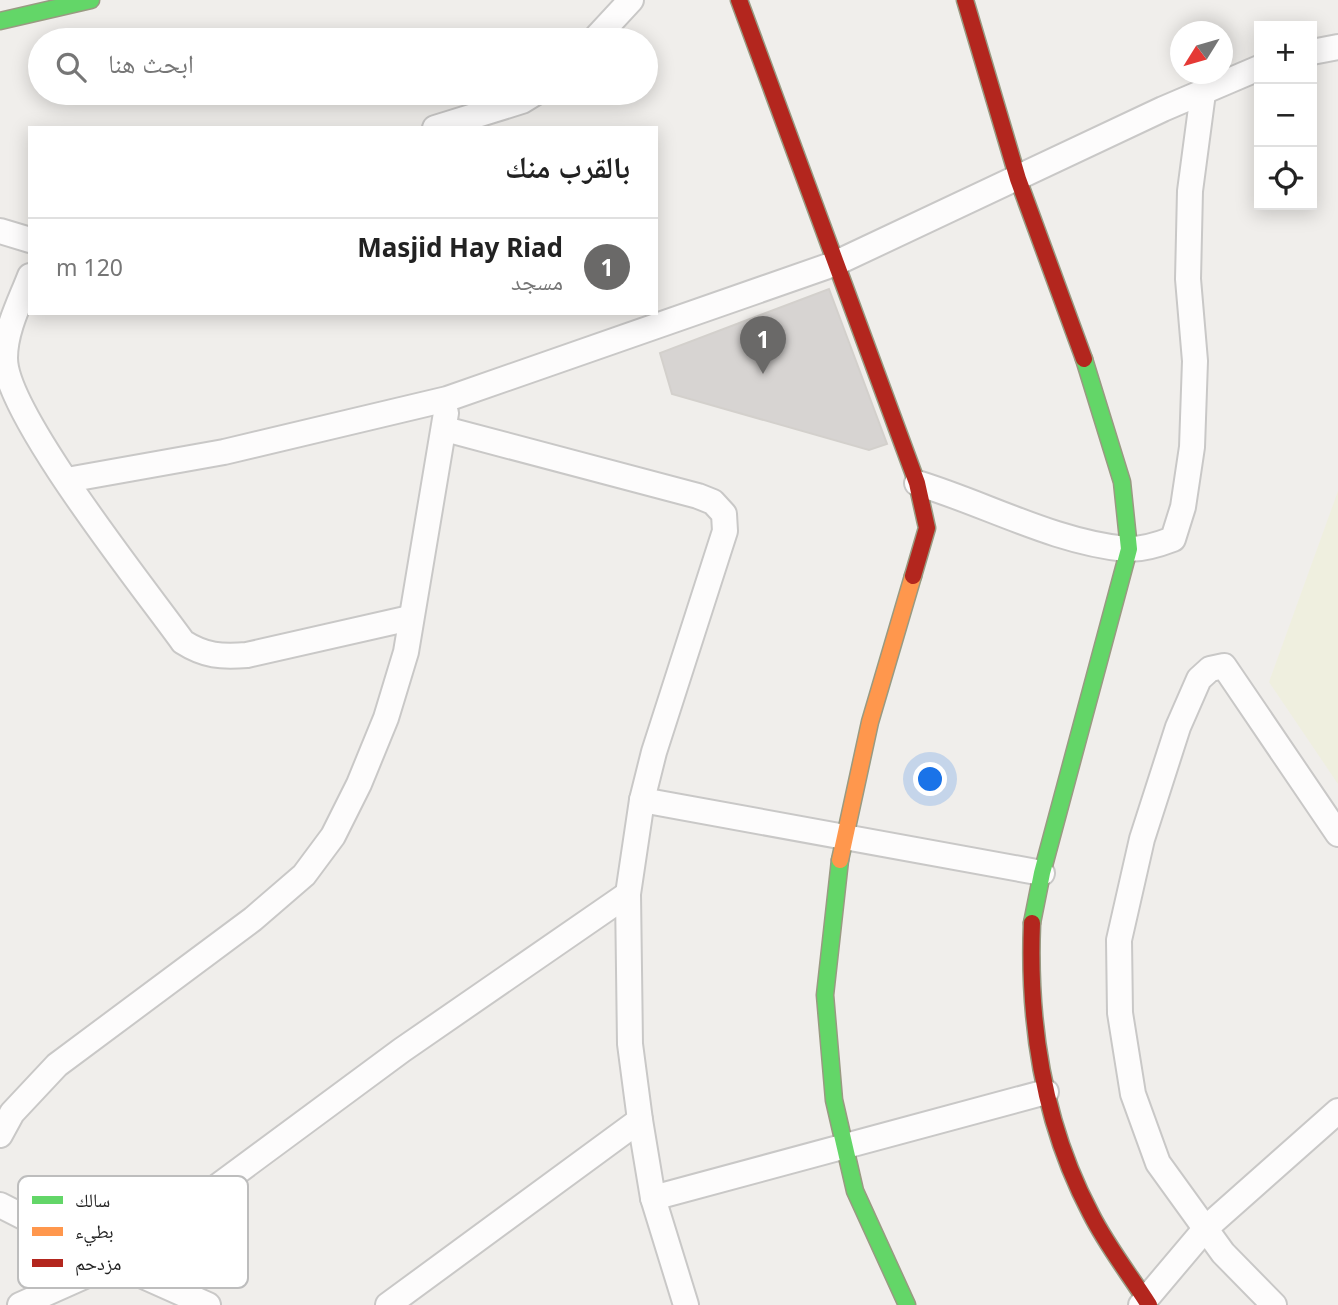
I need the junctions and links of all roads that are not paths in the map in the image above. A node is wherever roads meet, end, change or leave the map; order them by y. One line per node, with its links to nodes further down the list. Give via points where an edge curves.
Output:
1 (91, 0): 5 (street)
2 (631, 0): 6 (street)
3 (739, 0): 16 (street)
4 (965, 0): 13 (street)
5 (0, 21)
6 (605, 28)
7 (1338, 47): 8 (street)
8 (1317, 51)
9 (1254, 70): 10 (street)
10 (1203, 93): 13 (street); 22 (street, via 1190,191 1188,279 1195,361 1192,447 1183,507 1173,539)
11 (509, 105): 12 (street)
12 (441, 126)
13 (1018, 179): 16 (street); 22 (street, via 1095,389 1122,482)
14 (0, 232): 15 (street)
15 (28, 239)
16 (834, 264): 18 (street); 21 (street)
17 (28, 281): 20 (street, via 10,327 5,359 12,389)
18 (447, 399): 19 (street); 20 (street, via 224,452)
19 (445, 429): 23 (street); 24 (street, via 698,496 713,502 724,514 725,531)
20 (67, 481): 23 (street, via 183,642 202,654 247,655)
21 (917, 483): 22 (street, via 1055,534); 26 (street, via 927,528 923,550 870,722)
22 (1129, 549): 27 (street)
23 (410, 618): 32 (street, via 406,652 386,718 359,784 333,836 304,874 253,919 57,1065 12,1113)
24 (642, 800): 26 (street); 28 (street)
25 (1338, 834): 38 (street, via 1224,666 1210,669 1199,679 1178,727 1142,839 1119,940 1120,1001 1133,1094 1158,1163)
26 (843, 837): 27 (street); 33 (street, via 825,995 834,1100)
27 (1042, 873): 29 (street, via 1033,909 1031,956)
28 (628, 894): 31 (street, via 630,1044); 34 (street, via 402,1050)
29 (1046, 1092): 33 (street); 41 (street, via 1055,1133 1091,1215)
30 (1338, 1111): 38 (street)
31 (640, 1120): 35 (street); 44 (street)
32 (0, 1135)
33 (844, 1146): 35 (street); 46 (street, via 855,1191)
34 (232, 1176)
35 (653, 1198): 45 (street)
36 (0, 1205): 37 (street)
37 (18, 1214)
38 (1206, 1228): 41 (street); 47 (street)
39 (58, 1288): 42 (street)
40 (170, 1288): 43 (street)
41 (1144, 1303)
42 (20, 1305)
43 (208, 1305)
44 (388, 1305)
45 (686, 1305)
46 (907, 1305)
47 (1274, 1305)

